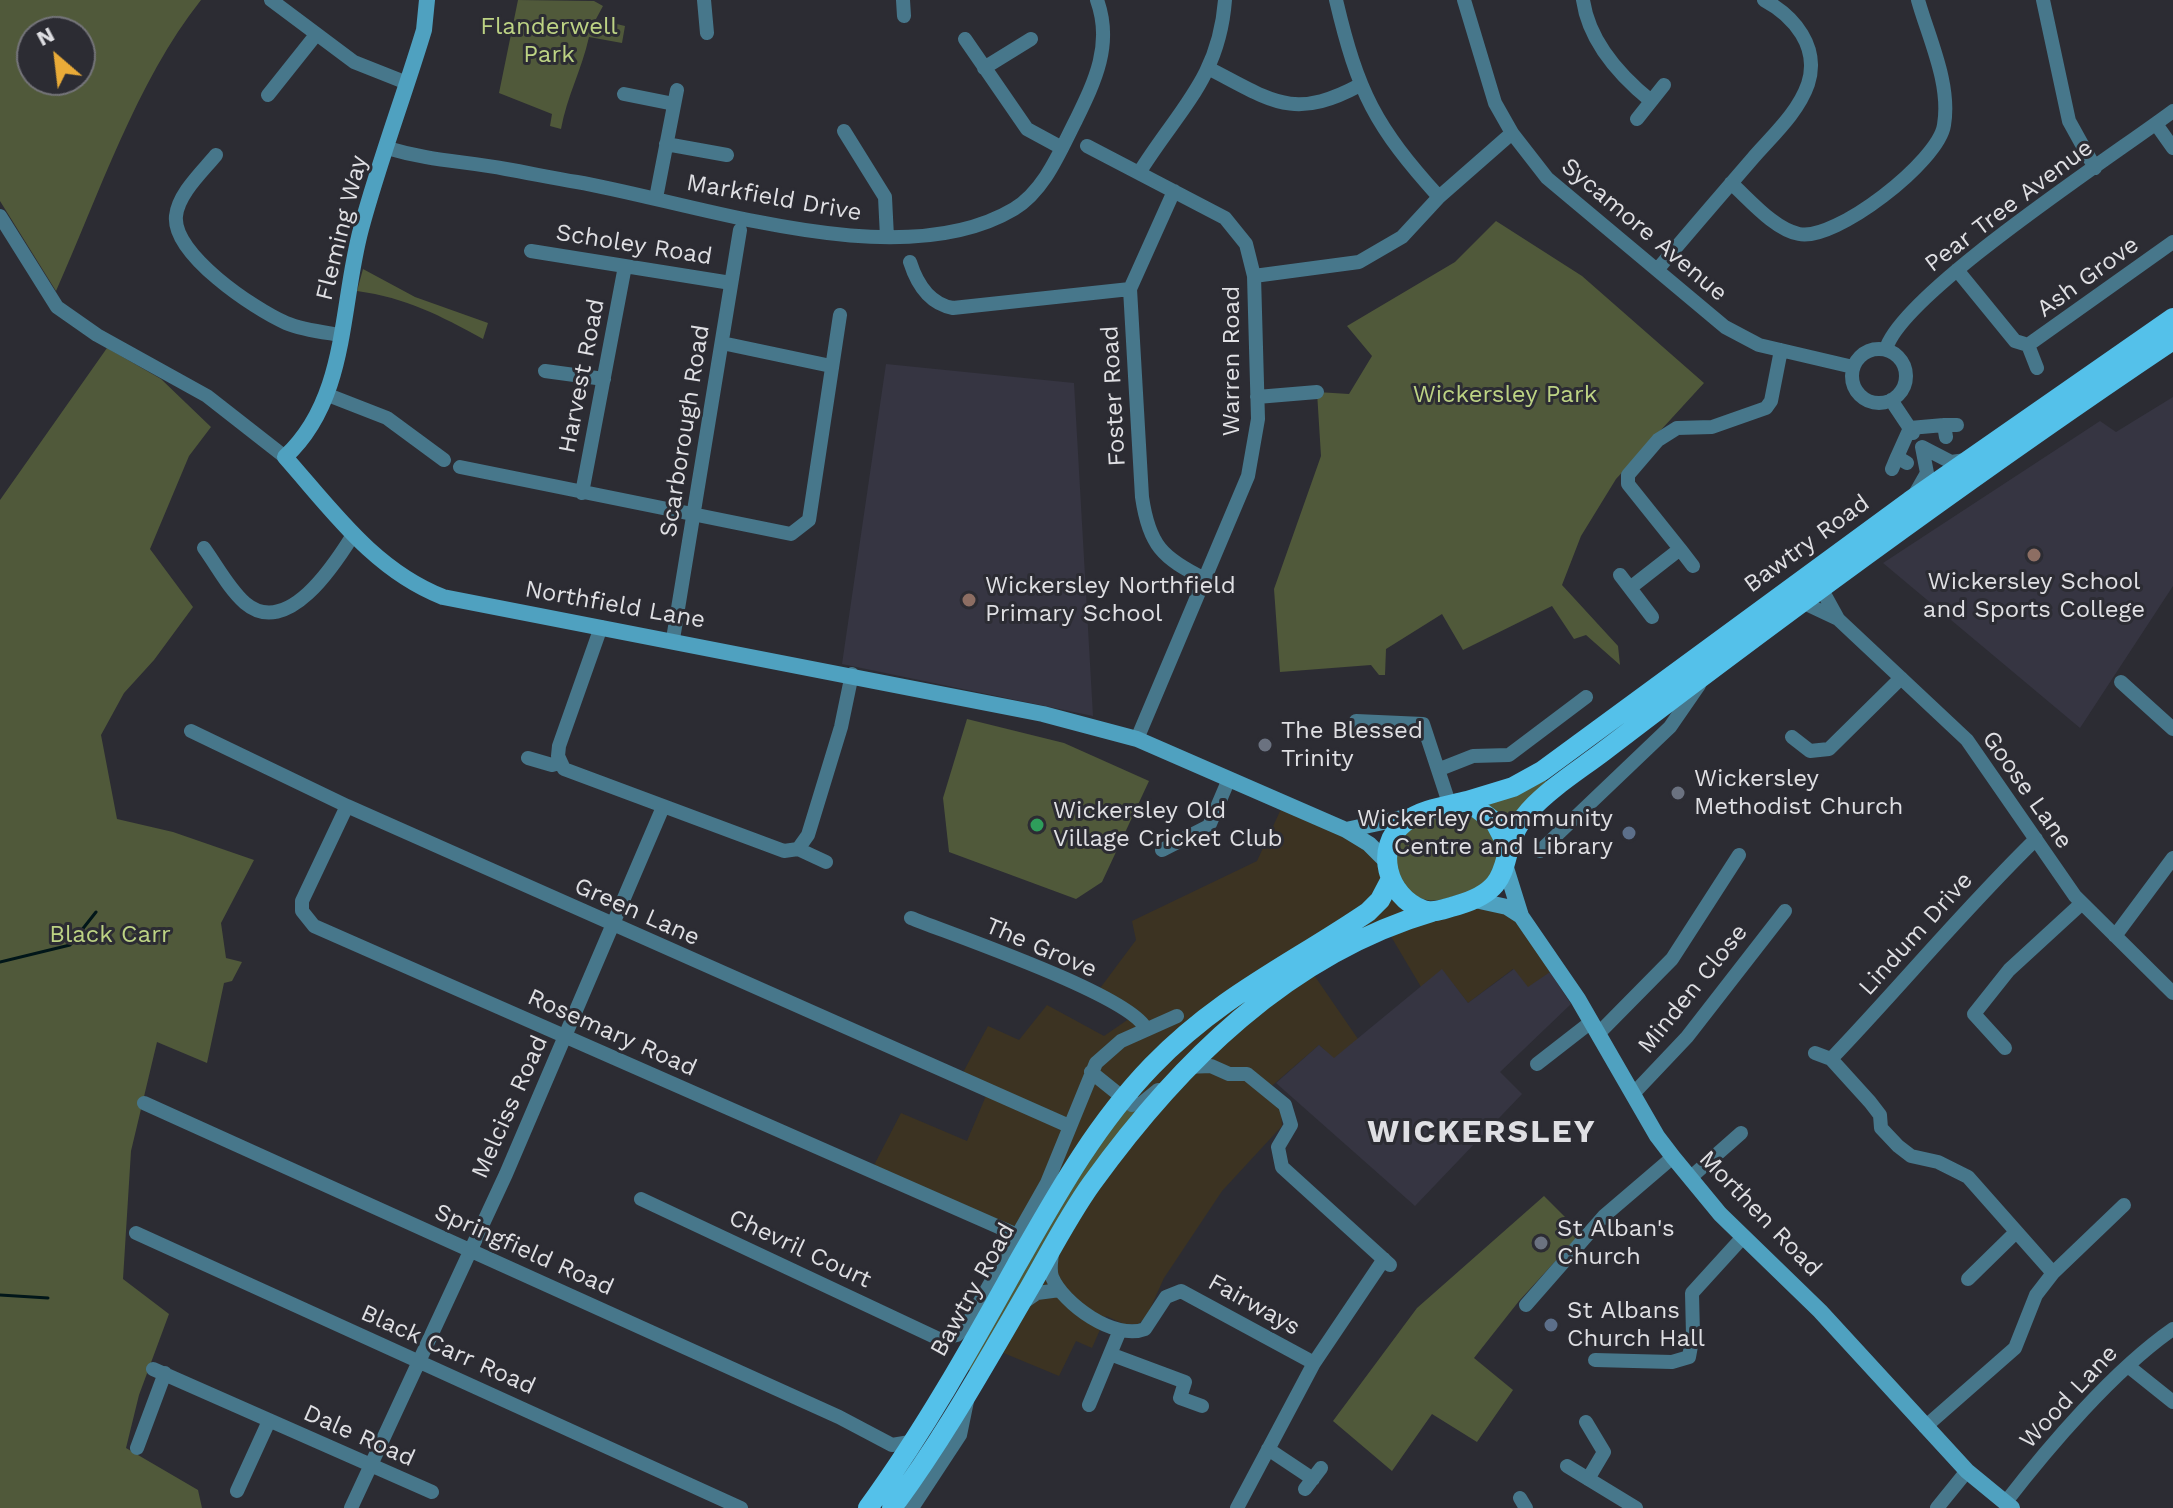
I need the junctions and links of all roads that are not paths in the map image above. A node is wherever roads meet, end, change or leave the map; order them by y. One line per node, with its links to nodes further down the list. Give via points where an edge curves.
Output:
1 (271, 0): 15 (street)
2 (427, 0): 20 (street, Fleming Way, via 424,30)
3 (708, 0): 14 (street)
4 (903, 0): 13 (street)
5 (1097, 0): 34 (street, Markfield Drive, via 1103,20 1099,72)
6 (1225, 0): 19 (street)
7 (1336, 0): 21 (street)
8 (1464, 0): 30 (street, Sycamore Avenue, via 1484,75)
9 (1583, 0): 25 (street, via 1590,29 1604,53)
10 (1918, 0): 40 (street, via 1942,84 1945,115 1944,130 1917,167 1837,227 1809,235 1782,227)
11 (2043, 0): 38 (street, via 2069,121)
12 (1770, 1): 40 (street, via 1803,34 1810,58 1808,83 1791,114)
13 (904, 16)
14 (707, 33)
15 (315, 36): 20 (street, via 354,62); 24 (street)
16 (965, 39): 18 (street)
17 (1031, 39): 18 (street)
18 (984, 68): 34 (street, via 1027,129)
19 (1210, 69): 21 (street, via 1290,106 1320,104); 39 (street)
20 (407, 83): 33 (street, Fleming Way)
21 (1360, 85): 42 (street, via 1395,149)
22 (1664, 85): 25 (street)
23 (624, 94): 31 (street, via 676,97)
24 (268, 95)
25 (1651, 101): 27 (street)
26 (2173, 111): 28 (street, Pear Tree Avenue)
27 (1637, 119)
28 (2156, 124): 35 (street); 38 (street, Pear Tree Avenue)
29 (844, 131): 46 (street, via 885,197)
30 (1512, 133): 42 (street); 51 (street, Sycamore Avenue, via 1547,178)
31 (666, 144): 37 (street); 43 (street)
32 (1087, 146): 39 (street, Warren Road)
33 (387, 148): 43 (street, Markfield Drive, via 436,162 505,168); 58 (street, Fleming Way, via 358,241)
34 (1062, 148): 46 (street, Markfield Drive, via 1037,188 1013,210 953,232)
35 (2173, 148)
36 (216, 155): 58 (street, via 181,200 176,226 181,242 265,312 306,329)
37 (727, 155)
38 (2095, 168): 52 (street, Pear Tree Avenue)
39 (1139, 173): 41 (street, Warren Road)
40 (1731, 183): 51 (street)
41 (1174, 191): 53 (street, Warren Road, via 1235,227 1252,258); 55 (street, Foster Road)
42 (1439, 197): 53 (street, via 1402,237 1359,262)
43 (656, 198): 46 (street, Markfield Drive, via 842,236)
44 (0, 216): 76 (street, Northfield Lane, via 47,297 61,310 207,396)
45 (740, 230): 54 (street, Scarborough Road)
46 (887, 237)
47 (2173, 242): 61 (street, Ash Grove)
48 (531, 251): 50 (street, Scholey Road)
49 (910, 262): 55 (street, via 931,298 953,308)
50 (625, 266): 54 (street, Scholey Road); 68 (street, Harvest Road)
51 (1657, 270): 63 (street, Sycamore Avenue, via 1725,327)
52 (1957, 270): 61 (street, via 2015,341); 62 (street, Pear Tree Avenue, via 1905,316)
53 (1254, 276): 71 (street, Warren Road)
54 (731, 283): 60 (street, Scarborough Road)
55 (1130, 289): 89 (street, Foster Road, via 1146,526 1170,560)
56 (840, 315): 64 (street)
57 (2173, 318): 77 (main road, Bawtry Road)
58 (340, 335): 70 (street, Fleming Way)
59 (2173, 340): 91 (main road, Bawtry Road, via 2052,421)
60 (722, 343): 64 (street); 83 (street, Scarborough Road)
61 (2028, 345): 66 (street)
62 (1886, 349): 65 (street, via 1865,352); 72 (street, via 1906,368 1904,388)
63 (1781, 350): 65 (street, Sycamore Avenue); 86 (street, via 1766,408 1712,427 1687,426 1667,433 1628,475 1628,484)
64 (831, 366): 83 (street, via 809,520 801,530 782,534)
65 (1853, 367): 72 (street, via 1859,394 1880,403)
66 (2037, 368)
67 (545, 371): 68 (street)
68 (604, 379): 81 (street, Harvest Road)
69 (1317, 392): 71 (street)
70 (328, 395): 76 (street, Fleming Way, via 310,429); 78 (street, via 387,418)
71 (1257, 397): 89 (street, Warren Road, via 1257,435 1248,476)
72 (1891, 400): 73 (street)
73 (1910, 428): 74 (street); 75 (street); 79 (street)
74 (1949, 429)
75 (1922, 447): 77 (street, via 1951,462); 82 (street, via 1927,473)
76 (285, 457): 84 (street, Northfield Lane)
77 (1971, 459): 82 (main road, Bawtry Road)
78 (444, 460)
79 (1898, 463)
80 (460, 467): 81 (street)
81 (582, 493): 83 (street)
82 (1910, 501): 92 (main road, Bawtry Road)
83 (694, 515): 97 (street, Scarborough Road)
84 (353, 535): 85 (street, via 307,596 266,611 245,603); 96 (street, Northfield Lane, via 397,574 443,597)
85 (204, 548)
86 (1680, 549): 87 (street); 90 (street)
87 (1693, 566)
88 (1620, 575): 90 (street)
89 (1205, 579): 108 (street, Warren Road)
90 (1630, 588): 94 (street)
91 (1822, 590): 92 (street, via 1806,584); 93 (main road, Bawtry Road); 95 (street, Goose Lane)
92 (1785, 593): 114 (main road, Bawtry Road, via 1538,774)
93 (1804, 603): 95 (street, Goose Lane); 98 (main road, Bawtry Road)
94 (1652, 617)
95 (1838, 619): 100 (street, Goose Lane)
96 (601, 627): 97 (street, Northfield Lane); 111 (street, via 559,746)
97 (673, 639): 99 (street, Northfield Lane)
98 (1708, 671): 106 (main road, Bawtry Road); 109 (street, Bawtry Road, via 1670,727)
99 (852, 674): 108 (street, Northfield Lane, via 1010,705); 121 (street, via 808,835)
100 (1901, 678): 107 (street, via 1829,749 1810,751); 119 (street, Goose Lane, via 1967,740)
101 (2121, 682): 104 (street)
102 (1586, 697): 112 (street, via 1517,752 1473,756)
103 (1356, 721): 112 (street, via 1423,724)
104 (2173, 729)
105 (191, 731): 115 (street, Green Lane)
106 (1623, 736): 109 (street); 120 (main road, Bawtry Road, via 1533,807)
107 (1792, 737)
108 (1137, 739): 113 (street, Northfield Lane)
109 (1639, 755): 123 (street, Bawtry Road)
110 (528, 758): 111 (street)
111 (559, 763): 116 (street, via 570,773)
112 (1440, 769): 114 (street)
113 (1229, 779): 118 (street, Northfield Lane); 122 (street, via 1209,826)
114 (1459, 803): 117 (main road); 120 (main road, via 1495,822)
115 (347, 806): 135 (street, Green Lane); 142 (street, Rosemary Road, via 305,892 306,919)
116 (663, 807): 121 (street, via 784,851); 135 (street, Melciss Road)
117 (1417, 815): 118 (street); 128 (main road, via 1391,839)
118 (1346, 830): 128 (street, Northfield Lane, via 1369,844)
119 (2036, 839): 130 (street, Goose Lane); 145 (street, Lindum Drive)
120 (1507, 845): 127 (main road)
121 (798, 849): 126 (street)
122 (1162, 850)
123 (1540, 851)
124 (1739, 855): 139 (street, via 1672,959)
125 (2173, 858): 136 (street)
126 (826, 862)
127 (1506, 868): 129 (main road, via 1492,890); 133 (street, Morthen Road)
128 (1389, 871): 132 (main road, via 1407,900); 150 (main road, Bawtry Road, via 1380,900 1368,912 1228,999)
129 (1475, 900): 132 (main road); 133 (street)
130 (2082, 903): 136 (street, Goose Lane); 143 (street, via 2009,970 1974,1014)
131 (1785, 911): 152 (street, Minden Close, via 1687,1037)
132 (1432, 912): 141 (main road, Bawtry Road, via 1373,933 1318,962)
133 (1521, 916): 139 (street, Morthen Road)
134 (911, 918): 140 (street, The Grove, via 1069,981 1137,1017)
135 (614, 926): 142 (street, Melciss Road); 155 (street, Green Lane)
136 (2115, 936): 137 (street, Goose Lane)
137 (2173, 993)
138 (1177, 1016): 140 (street, Bawtry Road)
139 (1595, 1028): 146 (street); 152 (street, Morthen Road)
140 (1146, 1029): 149 (street, Bawtry Road, via 1106,1052)
141 (1227, 1030): 147 (street, via 1218,1052); 148 (main road, Bawtry Road)
142 (565, 1037): 163 (street, Rosemary Road); 166 (street, Melciss Road)
143 (2005, 1048)
144 (1815, 1053): 145 (street)
145 (1831, 1059): 162 (street, via 1880,1115 1887,1137 1911,1156 1968,1177)
146 (1537, 1064)
147 (1219, 1067): 148 (street); 178 (street, via 1229,1074 1247,1074 1285,1105 1291,1125 1278,1147 1282,1167 1387,1262)
148 (1183, 1070): 153 (street, Bawtry Road, via 1142,1103 1132,1105); 165 (main road, Bawtry Road, via 1092,1183)
149 (1091, 1072): 151 (street); 155 (street, Bawtry Road)
150 (1138, 1081): 151 (street); 153 (main road, Bawtry Road)
151 (1107, 1082): 153 (street)
152 (1633, 1094): 157 (street, Morthen Road)
153 (1123, 1099): 187 (main road, Bawtry Road, via 1066,1177)
154 (144, 1103): 166 (street, Springfield Road)
155 (1069, 1126): 163 (street, Bawtry Road, via 1051,1175)
156 (1741, 1133): 158 (street)
157 (1673, 1157): 158 (street, Morthen Road); 171 (street, via 1604,1216)
158 (1690, 1178): 164 (street, Morthen Road)
159 (641, 1199): 174 (street, Chevril Court)
160 (2124, 1205): 167 (street)
161 (136, 1233): 177 (street, Black Carr Road)
162 (2015, 1233): 167 (street); 168 (street)
163 (1017, 1235): 174 (street, Bawtry Road, via 965,1328)
164 (1743, 1237): 176 (street, via 1692,1293 1689,1357 1672,1362); 186 (street, Morthen Road, via 1820,1311)
165 (1053, 1248): 169 (street, via 1051,1273); 170 (main road, Bawtry Road)
166 (469, 1249): 177 (street, Melciss Road); 188 (street, Springfield Road)
167 (2053, 1273): 186 (street, via 2036,1295 2015,1348)
168 (1968, 1279)
169 (1060, 1290): 170 (street, via 1037,1293); 173 (street, via 1077,1311)
170 (1019, 1305): 180 (main road, Bawtry Road)
171 (1526, 1305)
172 (2173, 1329): 179 (street, Wood Lane)
173 (1120, 1330): 175 (street); 178 (street, Fairways, via 1145,1329 1166,1297 1181,1291)
174 (939, 1339)
175 (1110, 1354): 182 (street); 183 (street, via 1185,1382 1180,1398)
176 (1595, 1360)
177 (418, 1361): 191 (street, Melciss Road); 201 (street, Black Carr Road)
178 (1314, 1363): 190 (street)
179 (2128, 1366): 181 (street); 199 (street, Wood Lane, via 2030,1471)
180 (969, 1393): 203 (main road, Bawtry Road); 204 (street, Bawtry Road, via 960,1435)
181 (2173, 1402)
182 (1089, 1405)
183 (1202, 1406)
184 (269, 1421): 189 (street, Dale Road, via 159,1371); 191 (street, Dale Road); 197 (street, Dale Road)
185 (1586, 1422): 196 (street, via 1604,1452)
186 (1925, 1427): 193 (street, Morthen Road)
187 (916, 1440): 188 (street, via 898,1446); 194 (main road, Bawtry Road)
188 (884, 1441): 194 (street, via 893,1462)
189 (137, 1448)
190 (1268, 1449): 195 (street); 205 (street)
191 (370, 1465): 198 (street, Dale Road); 200 (street, Melciss Road)
192 (1567, 1466): 196 (street)
193 (1967, 1471): 199 (street, Morthen Road); 207 (street)
194 (890, 1477): 202 (main road, Bawtry Road)
195 (1313, 1479)
196 (1588, 1479): 206 (street)
197 (237, 1491)
198 (432, 1492)
199 (2009, 1505)
200 (351, 1508)
201 (741, 1508)
202 (868, 1508)
203 (892, 1508)
204 (912, 1508)
205 (1237, 1508)
206 (1636, 1508)
207 (1937, 1508)

